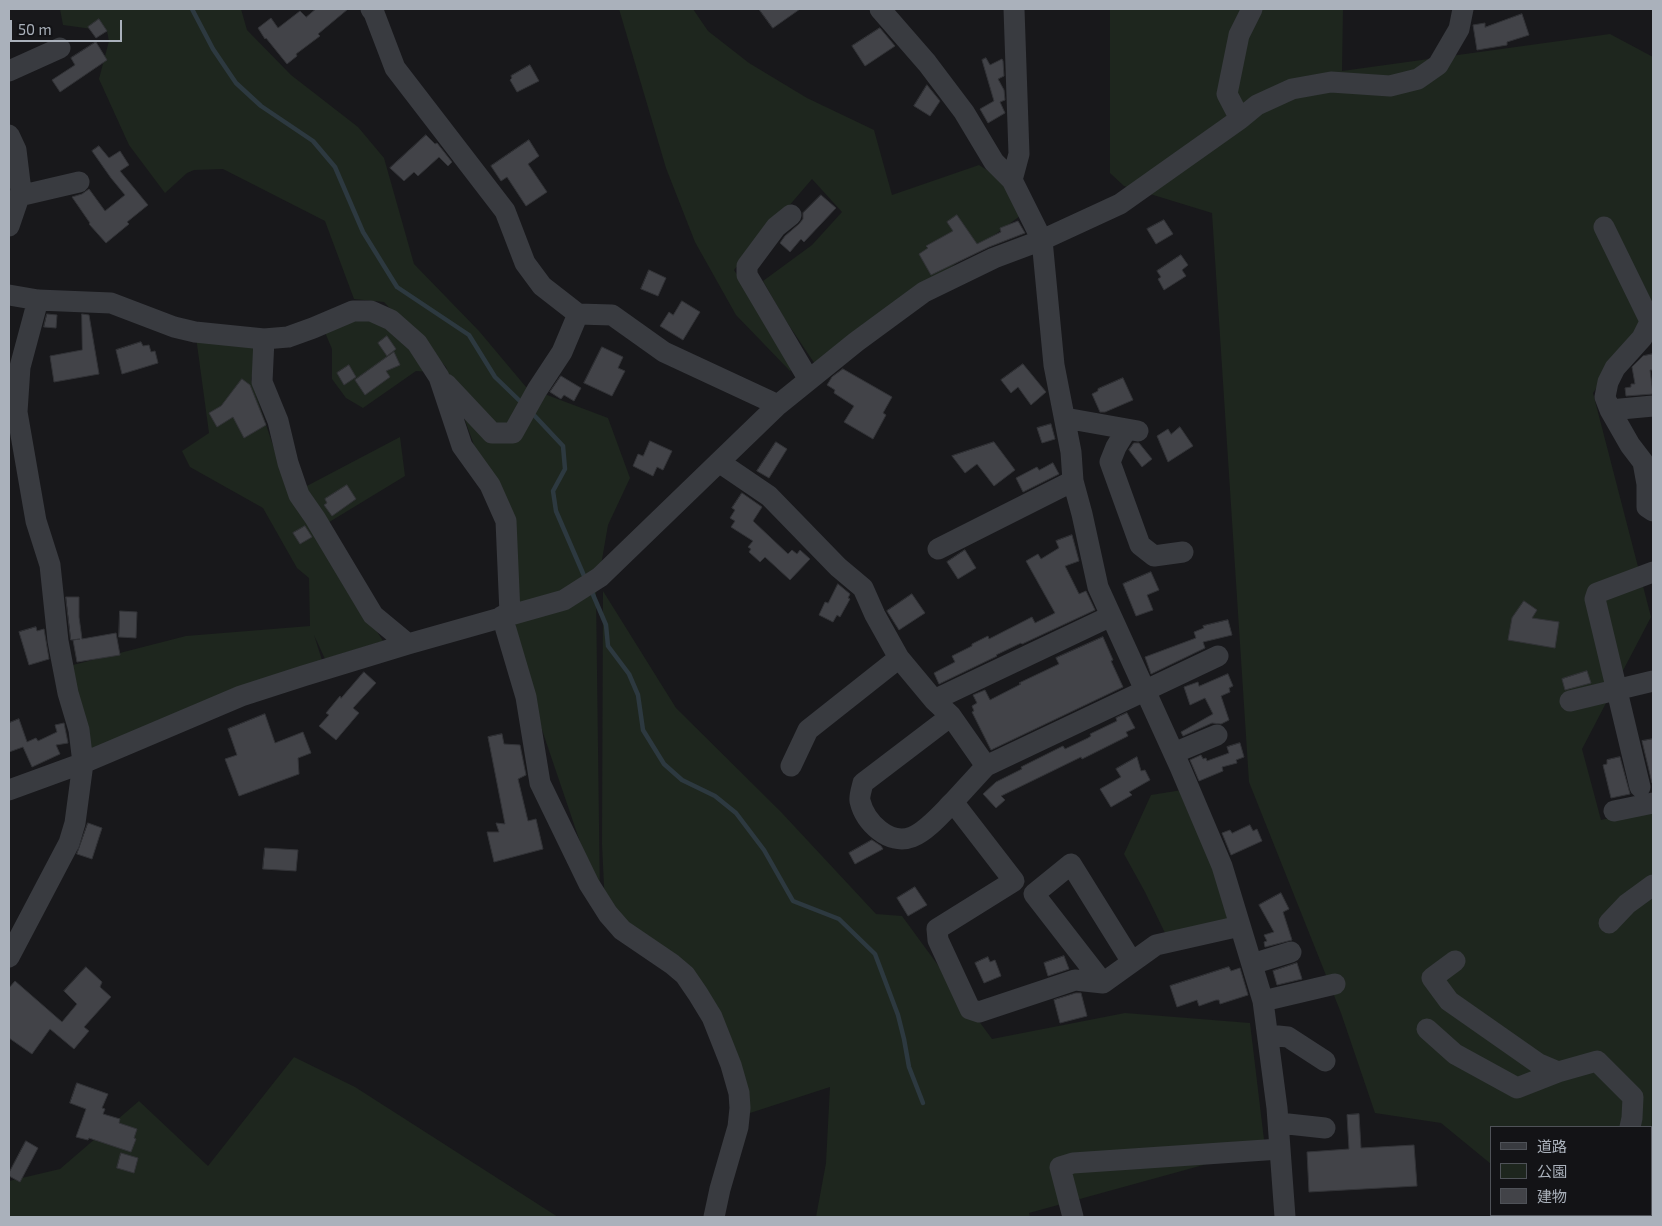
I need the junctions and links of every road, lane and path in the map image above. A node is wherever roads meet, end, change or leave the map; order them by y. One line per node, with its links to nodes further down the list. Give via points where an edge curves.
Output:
1 (371, 9): 19 (street, via 395,68 505,211 525,263 542,286)
2 (880, 9): 10 (street, via 927,63 964,112 994,162)
3 (1014, 9): 10 (street, via 1020,154)
4 (1252, 9): 8 (street, via 1239,35 1227,94)
5 (1463, 9): 8 (street, via 1459,29 1438,65 1418,79 1390,86 1331,82 1292,89 1256,105)
6 (60, 48): 7 (street)
7 (9, 71)
8 (1240, 118): 16 (street, via 1120,204)
9 (9, 135): 12 (street, via 16,150)
10 (1012, 180): 16 (street)
11 (79, 182): 12 (street)
12 (19, 196): 14 (street)
13 (791, 215): 23 (street, via 776,227 747,266 747,275)
14 (9, 226)
15 (1604, 227): 20 (street)
16 (1042, 240): 23 (street, via 994,258 924,292); 28 (street, via 1054,365)
17 (9, 295): 18 (street)
18 (38, 300): 21 (street, via 110,303 195,332); 24 (street)
19 (578, 314): 22 (street, via 562,352 514,433 492,433); 25 (street, via 612,315 664,352)
20 (1650, 328): 27 (street, via 1615,368 1608,382 1605,397)
21 (264, 339): 22 (street, via 288,337 353,311 370,311 391,320 417,343); 37 (street, via 262,382 278,421 299,495 373,616)
22 (439, 377): 35 (street, via 462,446 490,485 506,521)
23 (809, 380): 25 (street)
24 (14, 393): 48 (street, via 36,521 50,565 58,641 79,730)
25 (778, 406): 29 (street)
26 (1653, 406): 27 (street)
27 (1610, 410): 31 (street, via 1643,462 1647,507)
28 (1065, 418): 30 (street, via 1072,452); 33 (street, via 1133,430 1116,447 1110,462 1140,545 1154,556)
29 (719, 462): 35 (street, via 600,577 564,600); 39 (street, via 769,496 863,588)
30 (1073, 481): 32 (street); 36 (street, via 1098,588)
31 (1653, 511)
32 (938, 550)
33 (1183, 552)
34 (1653, 572): 41 (street, via 1597,593 1595,599)
35 (506, 615): 37 (street); 77 (street, via 526,697 540,783 589,884 622,930 685,975 712,1017 731,1065 739,1093 738,1127)
36 (1111, 616): 42 (street); 43 (street)
37 (408, 644): 48 (street, via 241,696)
38 (1218, 656): 42 (street)
39 (898, 658): 43 (street); 49 (street, via 808,730)
40 (1653, 681): 41 (street)
41 (1616, 690): 44 (street); 51 (street)
42 (1144, 691): 47 (street); 50 (street)
43 (934, 700): 45 (street)
44 (1570, 701)
45 (951, 716): 50 (street); 53 (street, via 864,783 859,800 880,833 900,839 912,837 925,828)
46 (1217, 735): 47 (street)
47 (1174, 753): 60 (street, via 1222,866)
48 (83, 763): 52 (street); 62 (street, via 69,843)
49 (791, 766)
50 (986, 766): 53 (street)
51 (1640, 786)
52 (9, 790)
53 (953, 802): 56 (street)
54 (1653, 803): 55 (street)
55 (1614, 811)
56 (1014, 882): 57 (street); 66 (street, via 937,929 938,940 970,1009 979,1012 1075,980)
57 (1034, 894): 64 (street, via 1071,864); 66 (street)
58 (1649, 895): 59 (street, via 1627,904)
59 (1609, 923)
60 (1240, 926): 64 (street, via 1156,945); 65 (street)
61 (1291, 952): 65 (street)
62 (9, 957)
63 (1455, 961): 72 (street, via 1432,978 1449,1001 1539,1064)
64 (1132, 962): 66 (street)
65 (1252, 964): 68 (street)
66 (1103, 983)
67 (1334, 984): 68 (street)
68 (1263, 1001): 70 (street)
69 (1427, 1029): 72 (street, via 1455,1054 1517,1088)
70 (1268, 1035): 71 (street, via 1288,1037); 73 (street)
71 (1324, 1060)
72 (1558, 1072): 74 (street, via 1597,1061 1633,1097)
73 (1278, 1122): 75 (street); 76 (street)
74 (1630, 1126)
75 (1325, 1128)
76 (1280, 1149): 78 (street, via 1073,1163 1060,1167); 79 (street)
77 (714, 1217)
78 (1073, 1217)
79 (1285, 1217)

